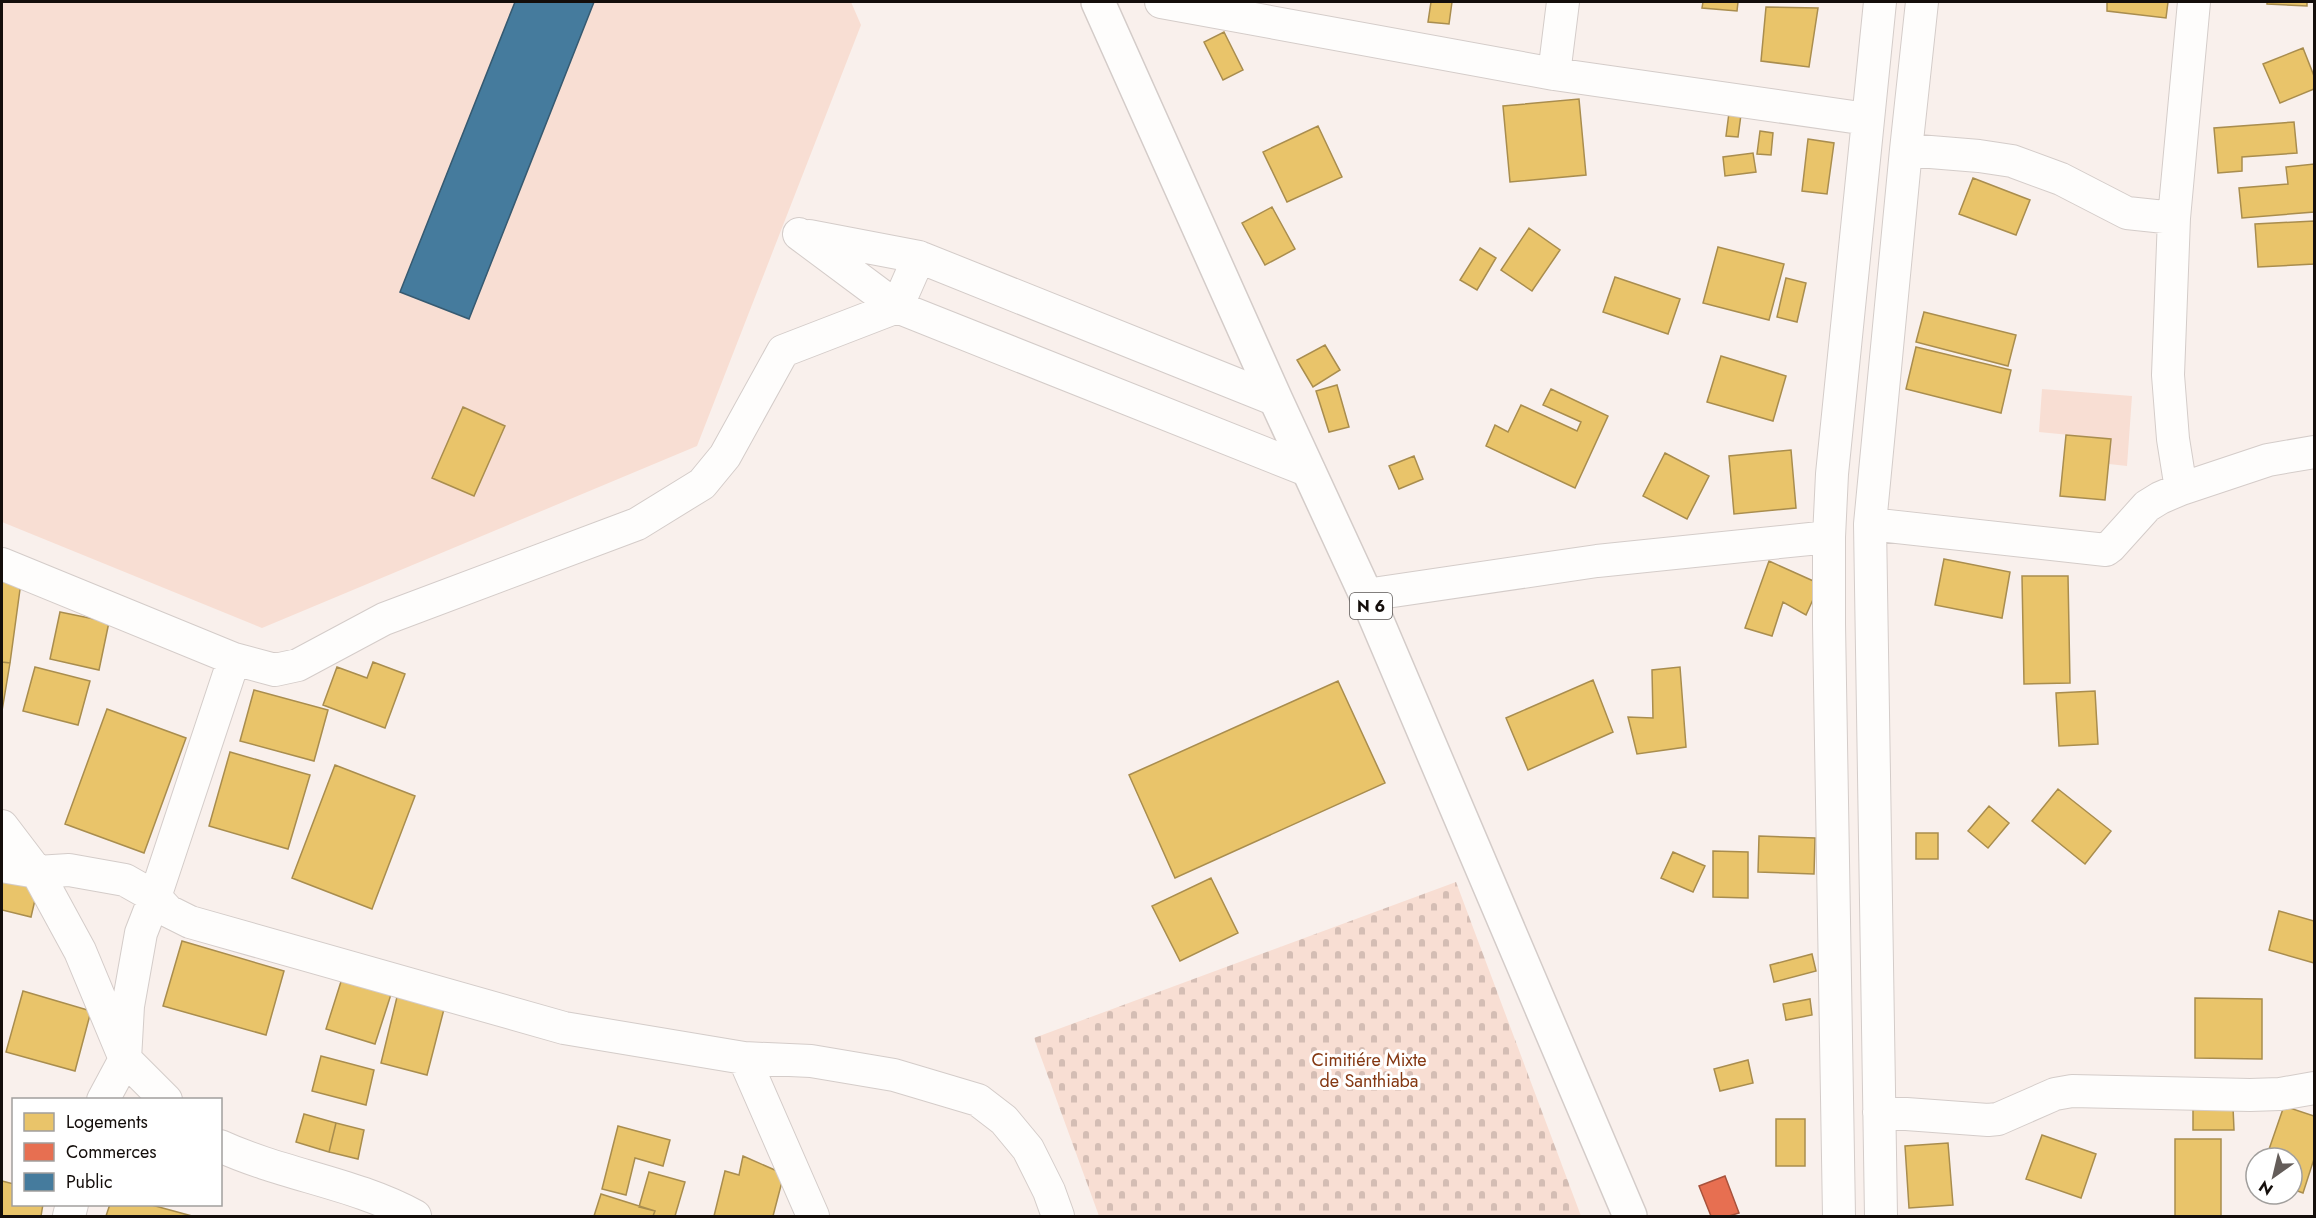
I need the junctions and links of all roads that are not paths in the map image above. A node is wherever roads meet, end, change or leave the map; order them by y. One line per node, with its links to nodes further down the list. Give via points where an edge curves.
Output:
1 (1098, 2): 13 (main road, N 6)
2 (1161, 2): 7 (street)
3 (1563, 2): 7 (street)
4 (1880, 2): 8 (street)
5 (1922, 2): 9 (street)
6 (2194, 2): 10 (street)
7 (1554, 74): 8 (street)
8 (1867, 119): 18 (street)
9 (1906, 150): 10 (street, via 2012,161 2127,213); 17 (street)
10 (2174, 219): 16 (street, via 2168,375)
11 (919, 257): 12 (street); 12 (street, via 799,234); 13 (street)
12 (897, 307): 15 (street); 21 (street, via 783,351 725,456 702,484 637,524 384,619 298,665 275,670)
13 (1276, 400): 15 (main road, N 6)
14 (2314, 452): 16 (street, via 2268,460)
15 (1309, 471): 20 (main road, N 6)
16 (2181, 489): 17 (street, via 2147,506 2110,547 2101,550)
17 (1870, 524): 31 (street)
18 (1829, 537): 20 (street, via 1597,561); 37 (street)
19 (2, 564): 21 (street)
20 (1366, 595): 36 (main road, N 6)
21 (234, 659): 25 (street)
22 (2, 826): 24 (street)
23 (2, 866): 24 (street)
24 (37, 872): 25 (street, via 69,870 125,880); 27 (street, via 80,951)
25 (155, 897): 26 (street, via 168,911 190,922 564,1028); 27 (street, via 141,933 128,1006)
26 (744, 1058): 34 (street); 35 (street, via 811,1061 894,1076 978,1100 1004,1120 1028,1149)
27 (125, 1059): 29 (street); 30 (street)
28 (2314, 1089): 31 (street, via 2250,1095 2072,1091 1988,1120)
29 (104, 1098)
30 (164, 1098)
31 (1879, 1112): 38 (street)
32 (222, 1147): 33 (street, via 245,1158 392,1204)
33 (415, 1216)
34 (813, 1216)
35 (1058, 1216)
36 (1630, 1216)
37 (1839, 1216)
38 (1881, 1216)

